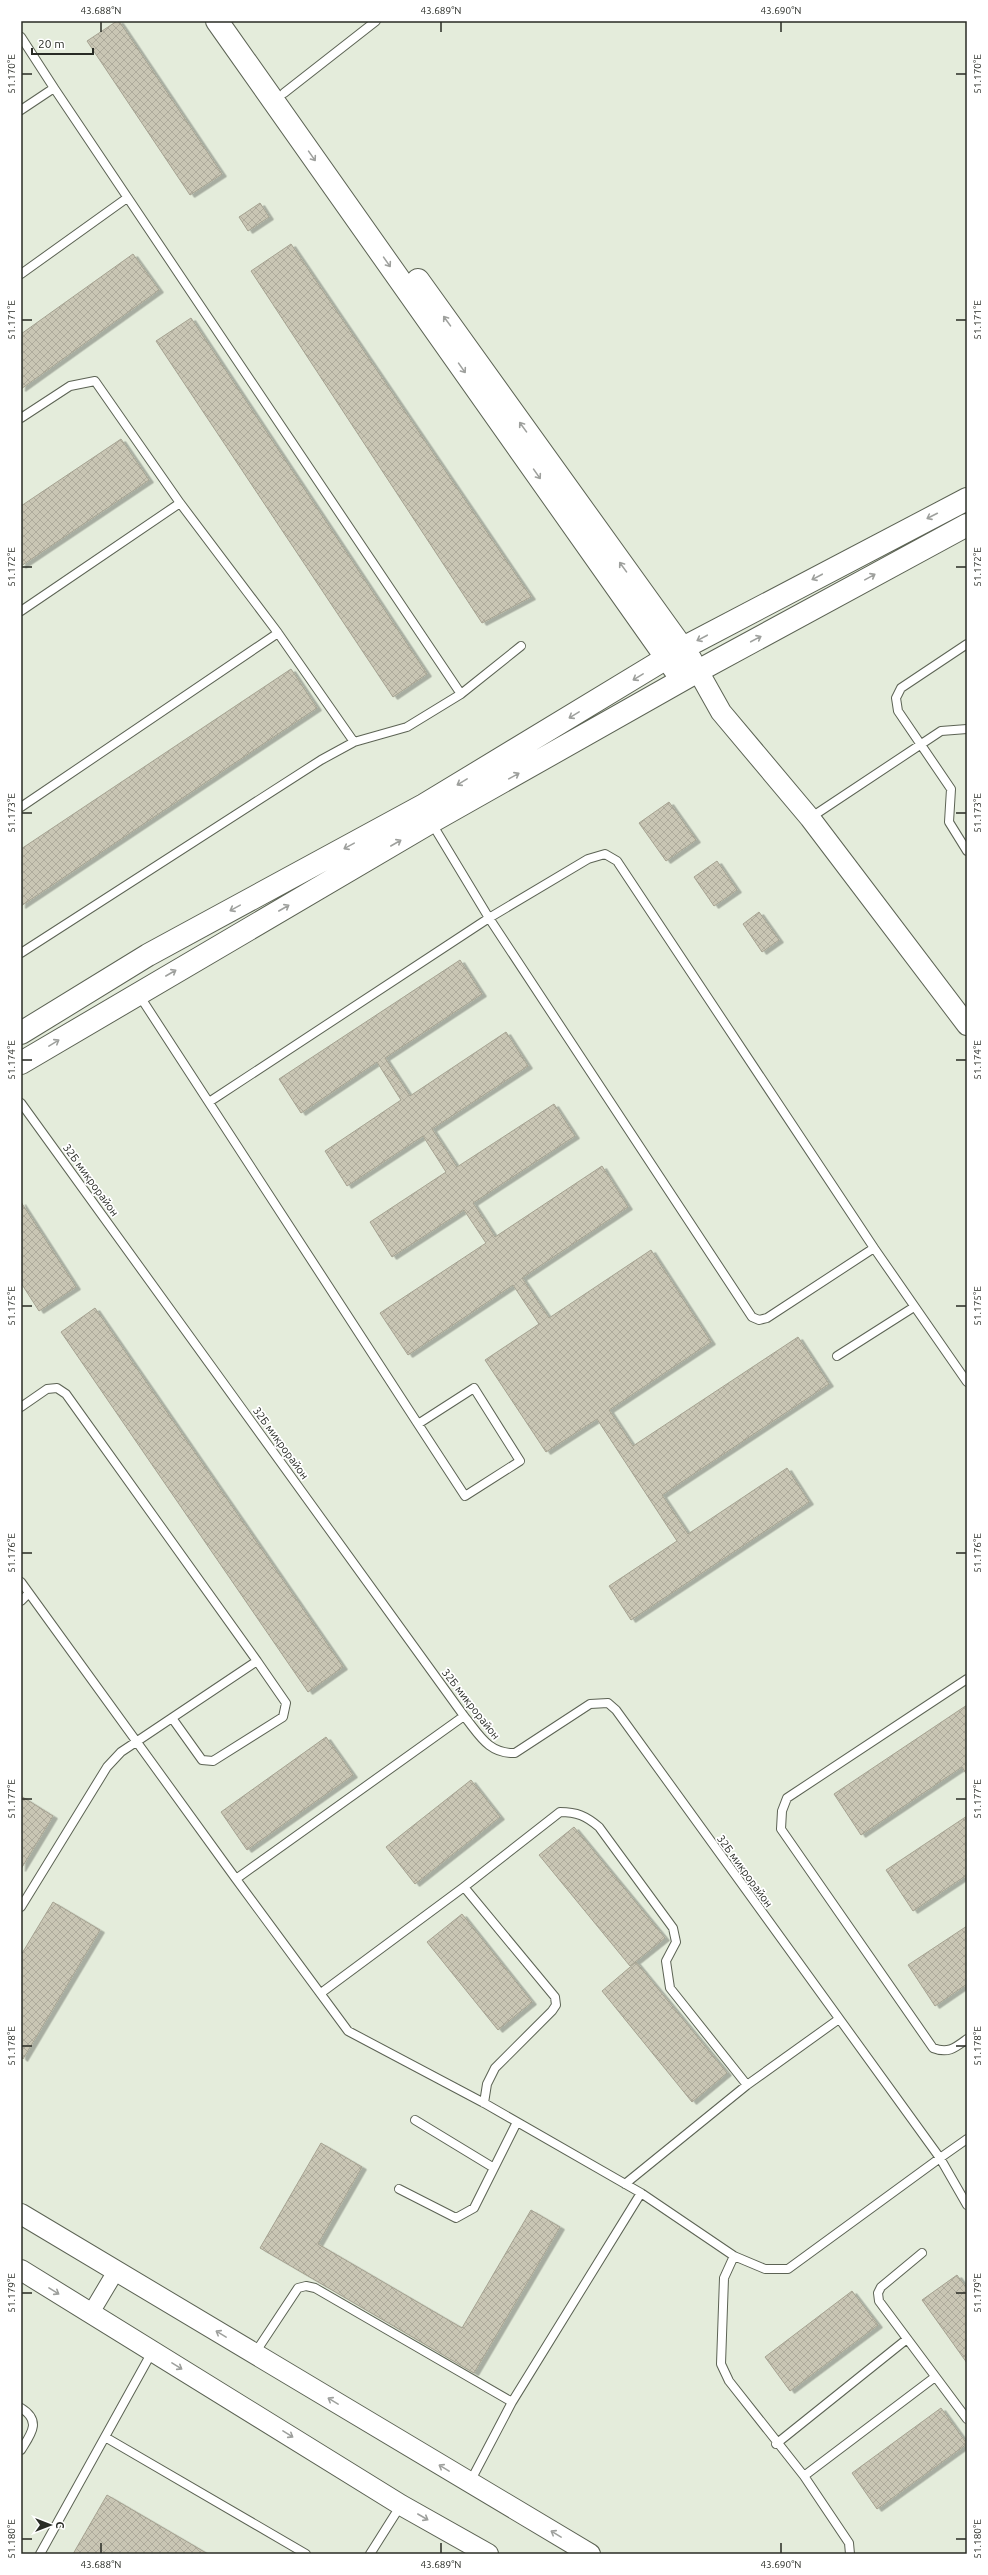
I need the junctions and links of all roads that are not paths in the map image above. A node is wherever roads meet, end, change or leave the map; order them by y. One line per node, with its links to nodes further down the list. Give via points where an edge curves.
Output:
1 (216, 21): 18 (main road, one-way to 18)
2 (232, 21): 6 (main road)
3 (376, 21): 6 (lane)
4 (21, 37): 5 (lane)
5 (54, 88): 7 (lane); 8 (lane)
6 (284, 93): 18 (main road, one-way to 6)
7 (21, 110)
8 (127, 198): 9 (lane); 20 (lane)
9 (21, 274)
10 (21, 418): 12 (lane, via 70,386 95,381)
11 (967, 498): 18 (main road, one-way to 18)
12 (180, 503): 14 (lane); 15 (lane)
13 (967, 525): 19 (main road, one-way to 13)
14 (21, 611)
15 (278, 633): 22 (lane); 24 (lane)
16 (967, 644): 23 (lane, via 902,688 896,698 898,711)
17 (521, 646): 20 (lane)
18 (675, 654): 19 (main road); 32 (main road, one-way to 32, via 424,805 148,955)
19 (690, 676): 25 (street); 26 (main road, one-way to 19)
20 (461, 694): 22 (lane, via 407,727)
21 (967, 729): 23 (lane, via 941,731)
22 (354, 742): 29 (lane)
23 (922, 745): 25 (lane); 27 (lane, via 951,789 949,822)
24 (21, 807)
25 (810, 818): 31 (street)
26 (431, 822): 28 (lane); 30 (main road, one-way to 26)
27 (967, 851)
28 (489, 918): 35 (lane); 36 (lane, via 588,859 605,854 617,860); 36 (lane, via 752,1317 760,1320 767,1318)
29 (21, 953)
30 (138, 992): 33 (main road, one-way to 30); 35 (lane)
31 (967, 1025)
32 (21, 1033)
33 (21, 1063)
34 (21, 1102): 47 (lane, 32Б микрорайон)
35 (209, 1102): 41 (lane)
36 (874, 1248): 37 (lane)
37 (914, 1307): 38 (lane); 39 (lane)
38 (837, 1356)
39 (967, 1382)
40 (21, 1407): 45 (lane, via 48,1389 57,1388 66,1394)
41 (418, 1424): 41 (lane, via 465,1496 520,1460 474,1388)
42 (21, 1582): 43 (lane)
43 (29, 1593): 44 (lane); 49 (lane)
44 (21, 1601)
45 (257, 1661): 48 (lane); 48 (lane, via 286,1703 283,1717 208,1762 202,1760)
46 (967, 1679): 55 (lane, via 787,1798 782,1811 781,1829 933,2048 943,2052 953,2050)
47 (464, 1716): 50 (lane); 54 (lane, 32Б микрорайон, via 491,1748 515,1753 590,1704 608,1703 621,1716)
48 (172, 1718): 49 (lane)
49 (136, 1742): 50 (lane); 52 (lane, via 120,1752 107,1767)
50 (236, 1879): 53 (lane)
51 (464, 1887): 53 (lane); 56 (lane, via 560,1812 576,1812 590,1819 600,1827 673,1928 676,1942 666,1961 670,1988); 57 (lane, via 555,1997 556,2005 495,2068 487,2084)
52 (21, 1907)
53 (321, 1992): 57 (lane, via 348,2032)
54 (839, 2019): 56 (lane); 61 (lane, 32Б микрорайон)
55 (967, 2039)
56 (747, 2085): 63 (lane)
57 (484, 2103): 59 (lane)
58 (415, 2120): 62 (lane)
59 (517, 2122): 62 (lane); 63 (lane)
60 (967, 2139): 61 (lane)
61 (940, 2158): 66 (lane, 32Б микрорайон); 69 (lane, via 788,2269 765,2269)
62 (494, 2168): 64 (lane, via 474,2208 456,2218)
63 (625, 2184): 65 (lane)
64 (399, 2189)
65 (641, 2193): 69 (lane); 77 (lane)
66 (967, 2205)
67 (21, 2214): 71 (street)
68 (922, 2253): 73 (lane, via 881,2287 878,2293 879,2301)
69 (734, 2256): 81 (lane, via 724,2278 721,2364 729,2381)
70 (21, 2270): 72 (street, one-way to 72)
71 (116, 2271): 72 (street); 75 (street, one-way to 71)
72 (91, 2314): 74 (street)
73 (907, 2339): 76 (lane); 81 (lane)
74 (152, 2351): 80 (lane); 85 (street, one-way to 85)
75 (255, 2354): 77 (lane, via 298,2288 306,2286 316,2288); 84 (street, one-way to 75)
76 (935, 2377): 79 (lane); 83 (lane)
77 (512, 2402): 84 (lane)
78 (21, 2408): 82 (lane, via 29,2413 33,2423 33,2431)
79 (967, 2419)
80 (105, 2437): 86 (lane); 87 (lane)
81 (776, 2444): 83 (lane)
82 (21, 2450)
83 (804, 2476): 91 (lane, via 848,2543)
84 (469, 2483): 90 (street, one-way to 84)
85 (401, 2504): 88 (lane); 89 (street, one-way to 89)
86 (40, 2554)
87 (306, 2554)
88 (370, 2554)
89 (488, 2554)
90 (590, 2554)
91 (850, 2554)

